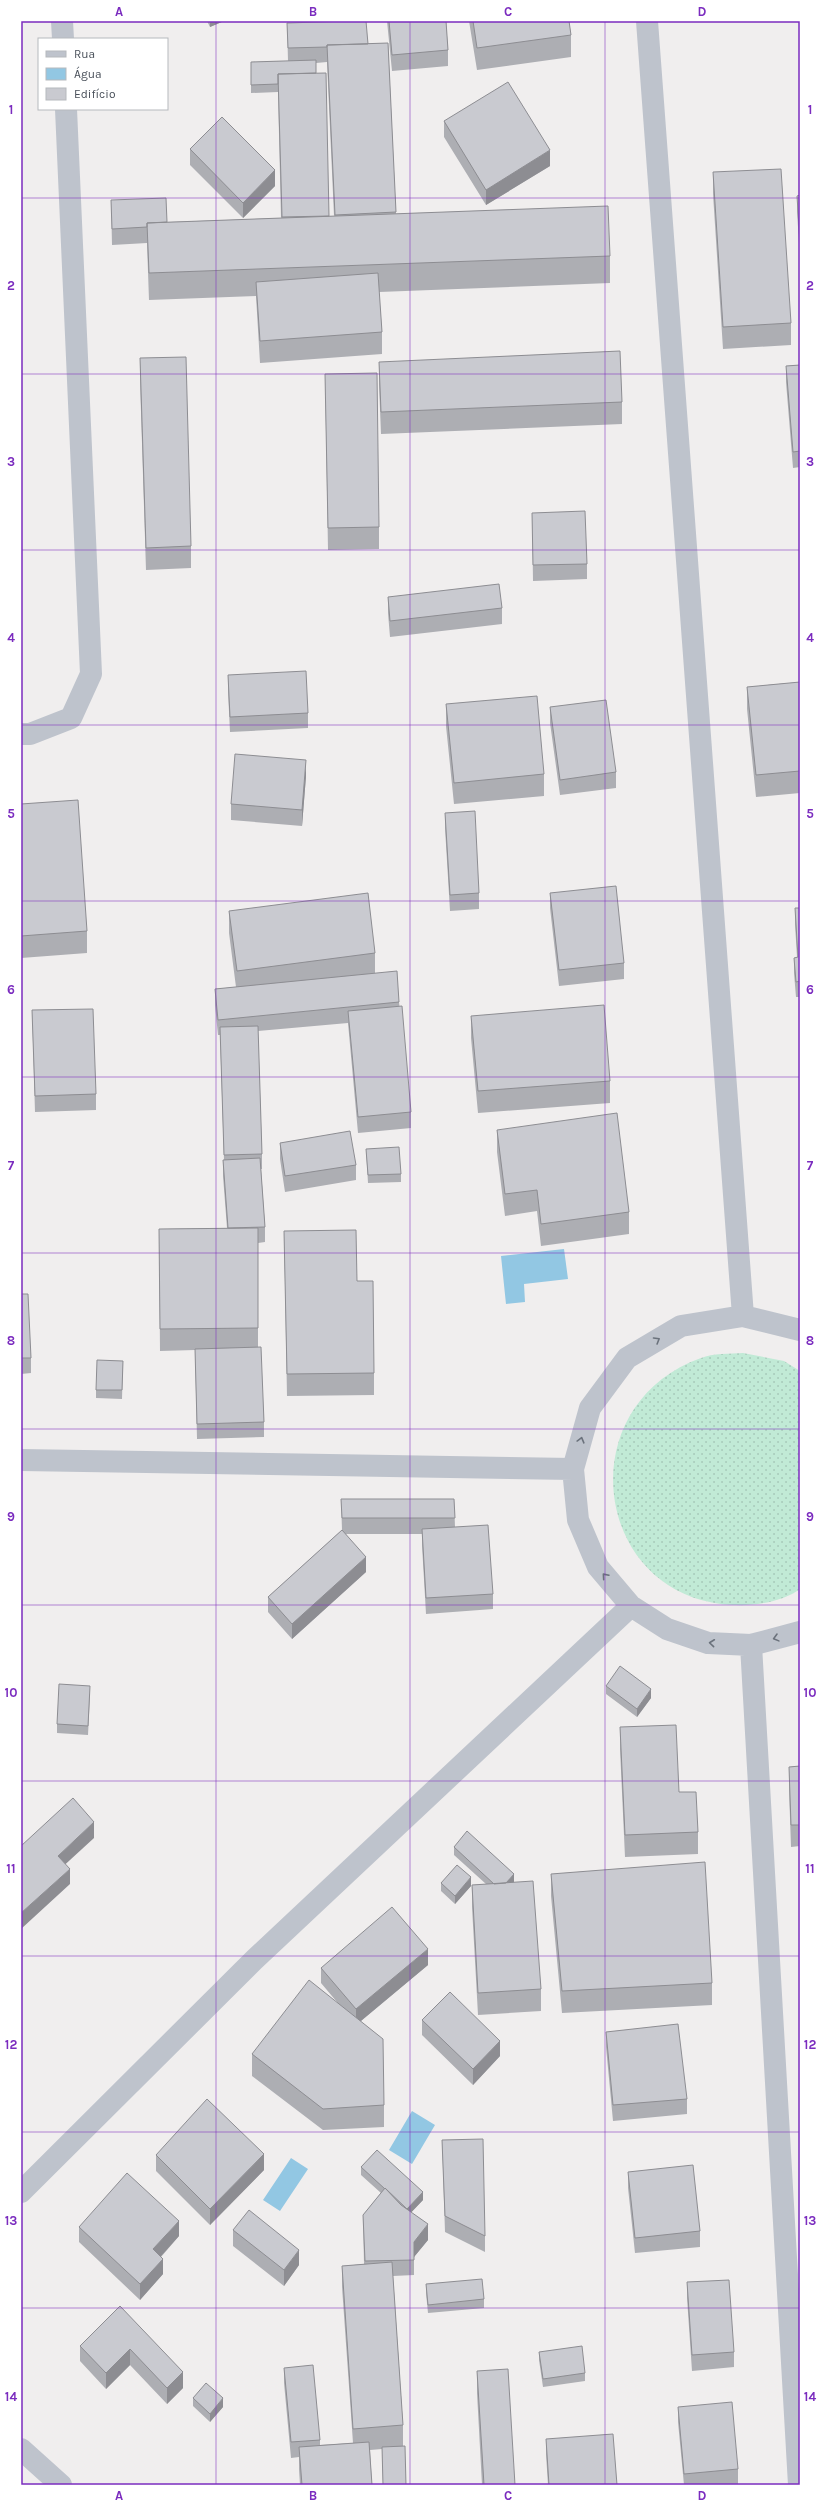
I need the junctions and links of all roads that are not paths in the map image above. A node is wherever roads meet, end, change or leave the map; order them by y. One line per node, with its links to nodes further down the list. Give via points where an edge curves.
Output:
1 (62, 21): 3 (street)
2 (647, 21): 6 (street)
3 (63, 38)
4 (66, 110): 5 (street, via 91,674 71,718 30,734)
5 (21, 734)
6 (743, 1316): 7 (street); 9 (street, one-way to 6, via 590,1408 627,1358 681,1326)
7 (800, 1330)
8 (21, 1460): 9 (street)
9 (574, 1469): 10 (street, one-way to 9, via 598,1567 578,1520)
10 (631, 1606): 12 (street, one-way to 10, via 708,1643 667,1629); 13 (street, via 254,1960)
11 (800, 1632): 12 (street, one-way to 12)
12 (751, 1645): 16 (street)
13 (21, 2192)
14 (21, 2449): 15 (street)
15 (61, 2485)
16 (799, 2485)

